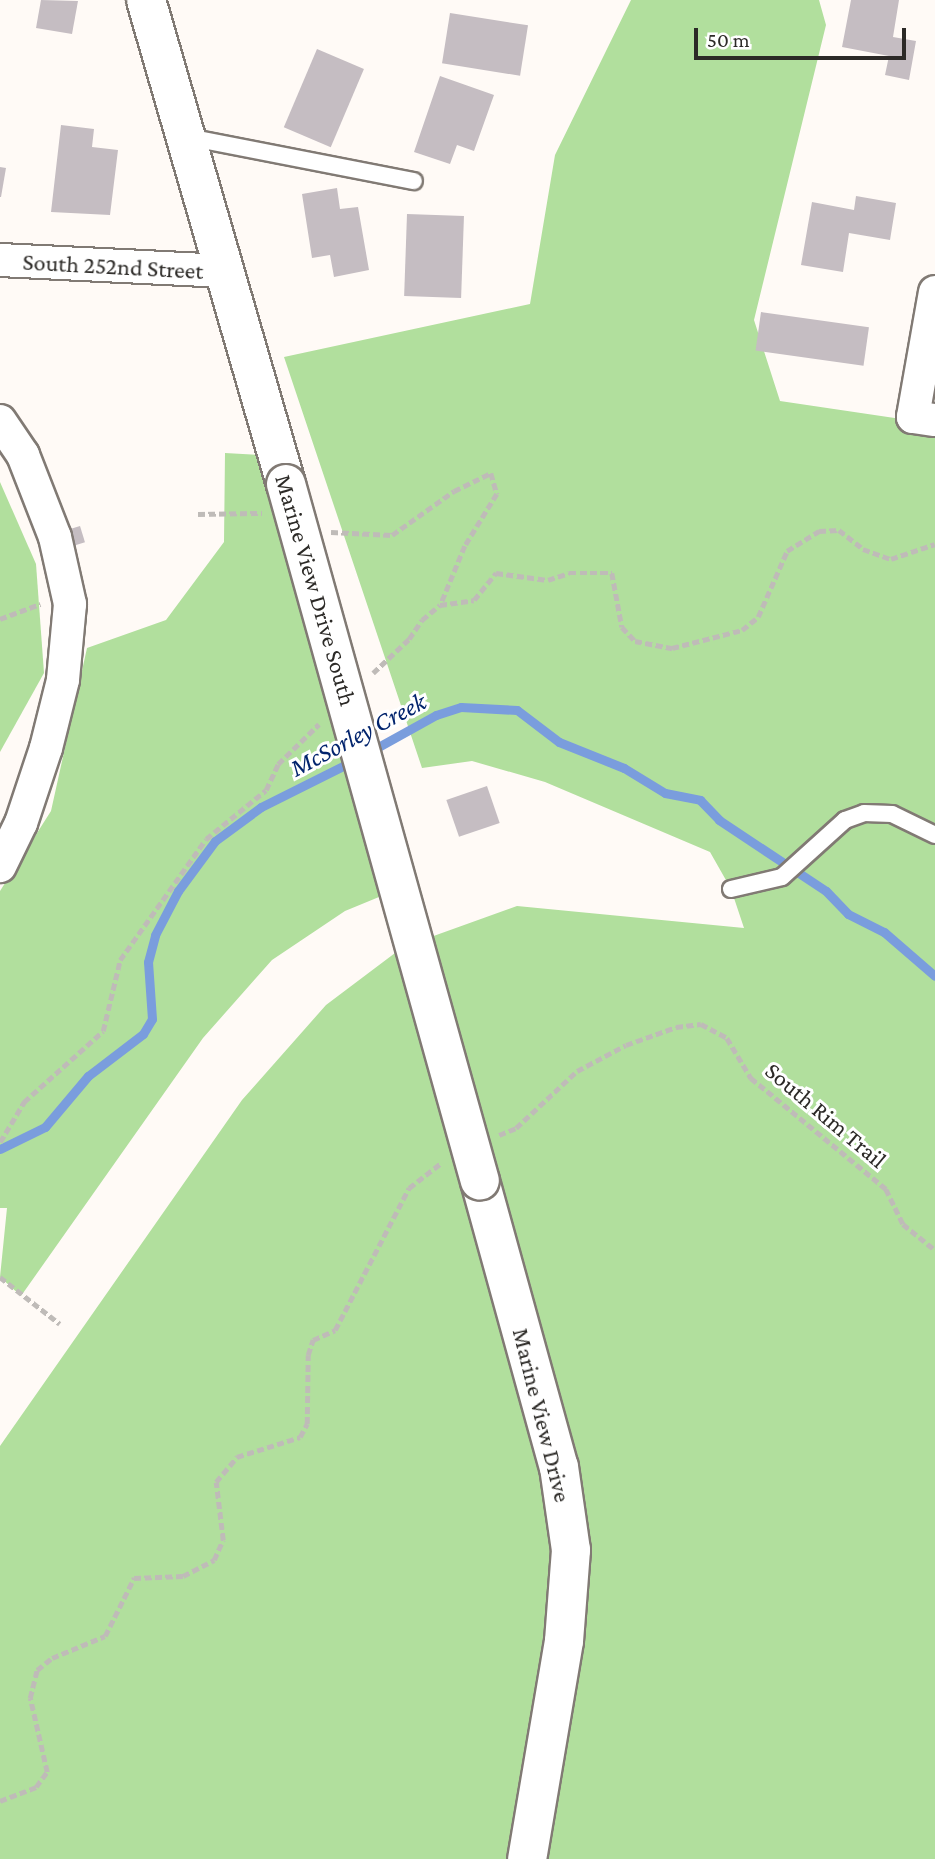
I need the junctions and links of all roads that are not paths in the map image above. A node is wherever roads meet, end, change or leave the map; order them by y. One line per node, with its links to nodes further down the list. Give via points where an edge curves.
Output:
1 (146, 0): 2 (main road, Marine View Drive South)
2 (187, 137): 3 (lane); 5 (main road, Marine View Drive South)
3 (414, 181)
4 (0, 260): 5 (street, South 252nd Street)
5 (227, 271): 12 (main road, Marine View Drive South, bridge, via 280,500)
6 (935, 292): 7 (street)
7 (924, 419)
8 (0, 421): 10 (street, via 23,455 68,583 69,632 46,748 21,823)
9 (935, 835): 11 (lane, via 892,814 864,813 845,820 782,877)
10 (0, 866)
11 (731, 889)
12 (480, 1181): 13 (main road, Marine View Drive, via 559,1467 571,1550 564,1641)
13 (527, 1859)

